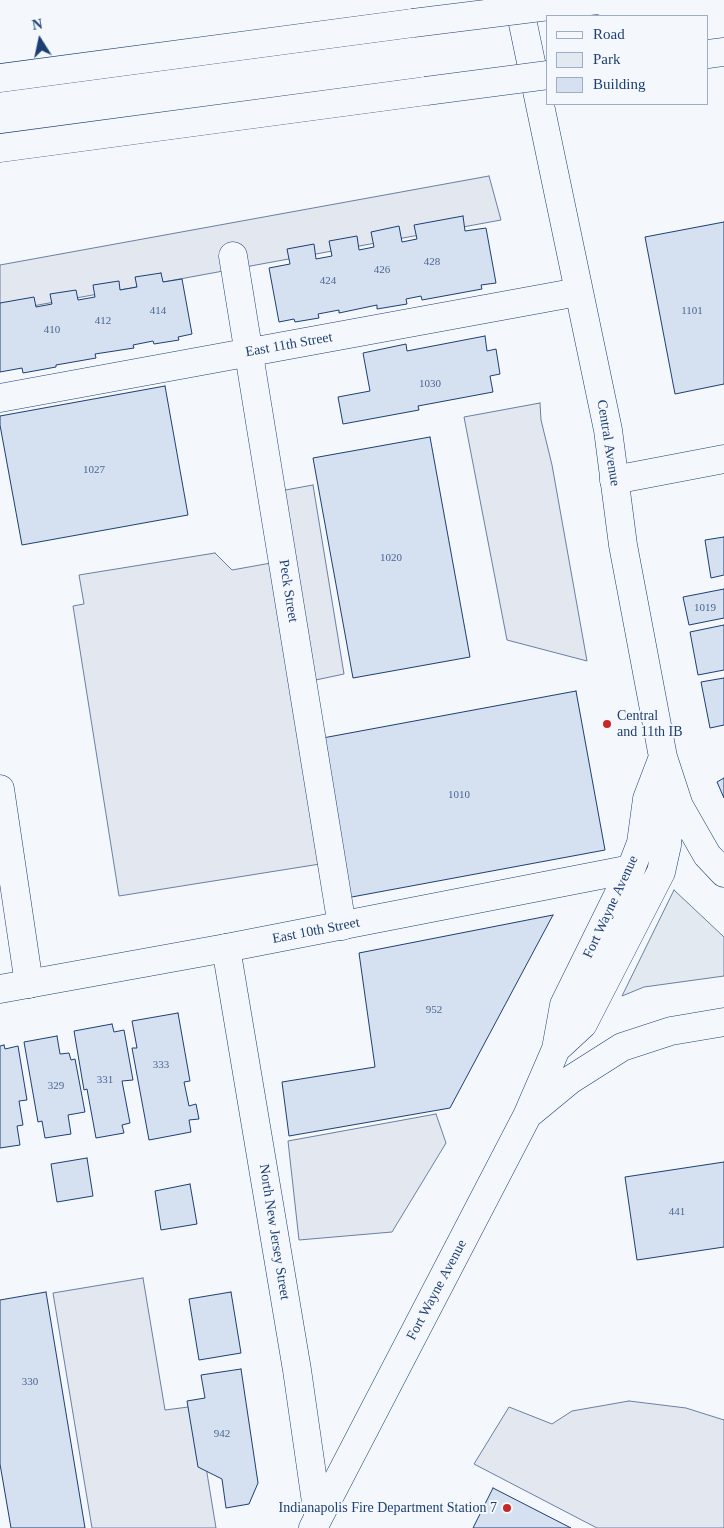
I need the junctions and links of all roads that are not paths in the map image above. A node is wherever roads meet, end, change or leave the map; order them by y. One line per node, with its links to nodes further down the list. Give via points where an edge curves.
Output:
1 (518, 0): 9 (main road, Central Avenue)
2 (597, 0): 6 (main road, bridge)
3 (724, 52): 4 (main road)
4 (709, 54)
5 (546, 75): 7 (main road, bridge)
6 (0, 78)
7 (0, 148)
8 (233, 256): 10 (main road, Peck Street)
9 (578, 292): 10 (main road, East 11th Street); 13 (main road, Central Avenue, via 608,430)
10 (250, 352): 11 (main road, East 11th Street); 18 (main road, Peck Street)
11 (0, 398)
12 (724, 459): 13 (main road)
13 (614, 480): 14 (main road, Central Avenue)
14 (663, 758): 16 (main road, Fort Wayne Avenue, via 647,799 641,843); 17 (main road, Central Avenue, via 679,806 708,855); 23 (main road, Fort Wayne Avenue, via 670,810 661,872 583,1024)
15 (0, 790): 20 (main road)
16 (631, 869): 18 (main road, East 10th Street); 23 (main road, Fort Wayne Avenue, via 564,1005)
17 (724, 873)
18 (342, 926): 19 (main road, East 10th Street)
19 (226, 948): 20 (main road, East 10th Street); 25 (main road, North New Jersey Street, via 297,1370)
20 (29, 984): 21 (main road, East 10th Street)
21 (0, 989)
22 (724, 1022): 24 (main road, via 671,1031 622,1047 570,1080)
23 (556, 1049): 24 (main road, Fort Wayne Avenue)
24 (527, 1116): 25 (main road, Fort Wayne Avenue)
25 (315, 1522)

